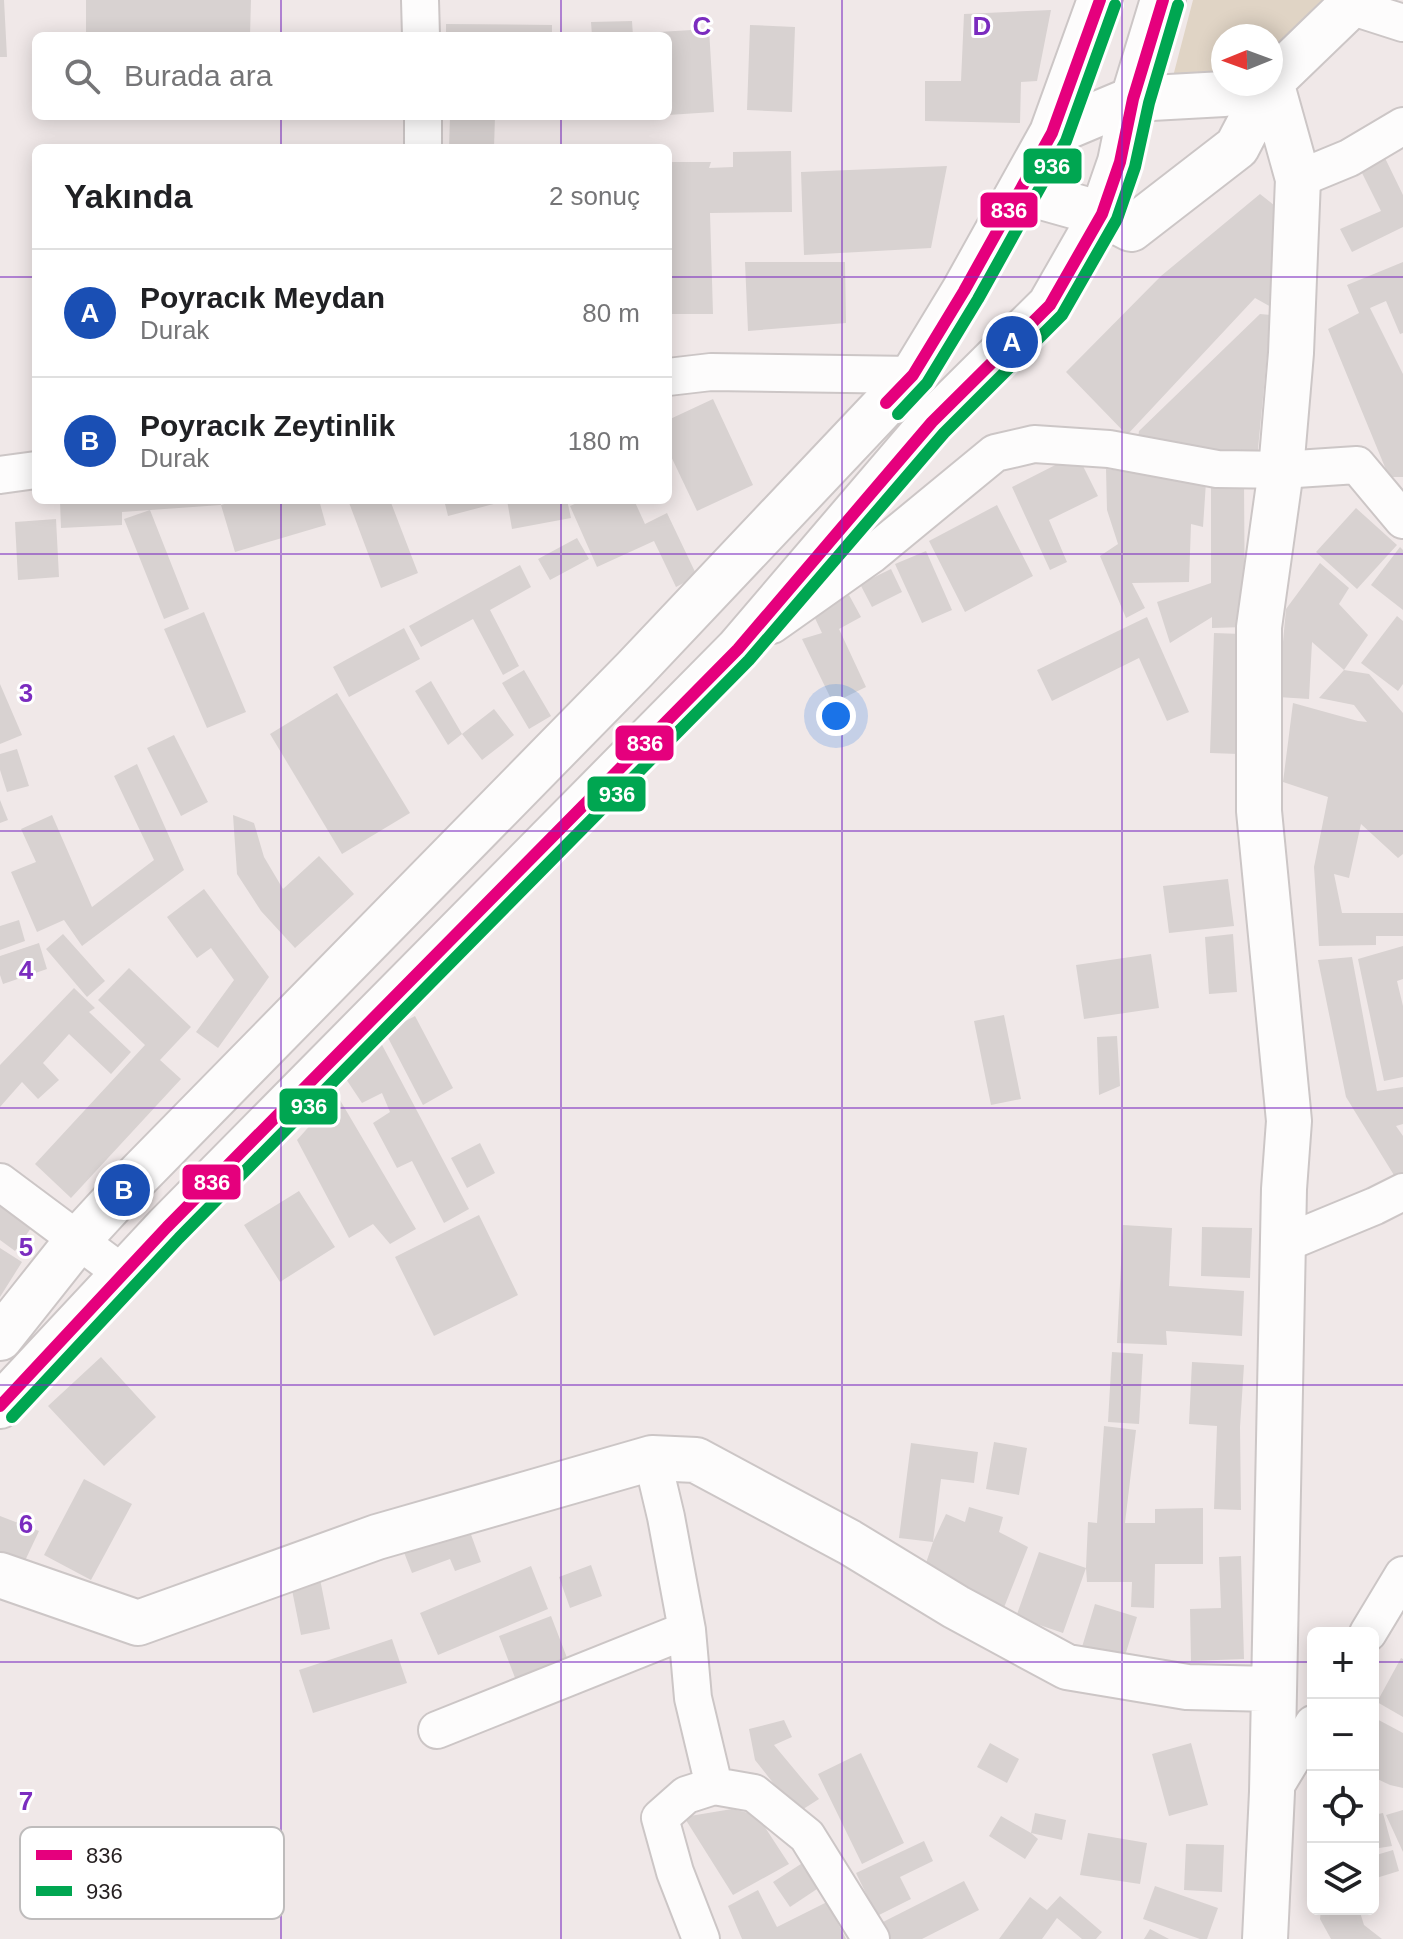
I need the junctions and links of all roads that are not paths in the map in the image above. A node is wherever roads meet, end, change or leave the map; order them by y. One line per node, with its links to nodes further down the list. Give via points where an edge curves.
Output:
1 (420, 0): 6 (street)
2 (1100, 0): 14 (street)
3 (1163, 0): 11 (street)
4 (1353, 3): 5 (street); 7 (street)
5 (1403, 23)
6 (421, 32)
7 (1283, 71)
8 (1211, 95): 11 (street)
9 (1264, 96): 18 (street, via 1237,147)
10 (1275, 96): 16 (street)
11 (1133, 99): 14 (street); 18 (street, via 1120,162)
12 (423, 120): 15 (street)
13 (1403, 126): 16 (street, via 1349,158)
14 (1052, 133): 17 (street)
15 (423, 144)
16 (1298, 179): 21 (street)
17 (1020, 191): 18 (street); 19 (street)
18 (1117, 221): 25 (street, via 1050,305 932,422)
19 (913, 375): 20 (street, via 711,372); 28 (street, via 634,670)
20 (672, 377)
21 (1281, 470): 24 (street, via 1357,465); 25 (street, via 1217,469 1109,449 1034,444 995,453 871,555); 29 (street, via 1259,627 1259,811 1289,1121)
22 (32, 471): 23 (street)
23 (0, 475)
24 (1401, 517)
25 (738, 649): 30 (street)
26 (0, 1182): 28 (street)
27 (1403, 1192): 29 (street)
28 (77, 1241): 30 (street); 31 (street)
29 (1283, 1244): 38 (street)
30 (122, 1273): 32 (street)
31 (0, 1338)
32 (0, 1406)
33 (652, 1458): 34 (street, via 377,1537 138,1623); 37 (street); 38 (street, via 696,1460 1067,1667 1187,1687)
34 (0, 1575)
35 (1403, 1575): 36 (street)
36 (1372, 1627)
37 (687, 1630): 39 (street); 41 (street, via 693,1698)
38 (1274, 1689): 42 (street)
39 (437, 1730)
40 (1307, 1734): 42 (street)
41 (714, 1786): 43 (street, via 686,1795 660,1818); 44 (street, via 754,1793 807,1836)
42 (1272, 1792): 45 (street)
43 (701, 1939)
44 (871, 1939)
45 (1265, 1939)

